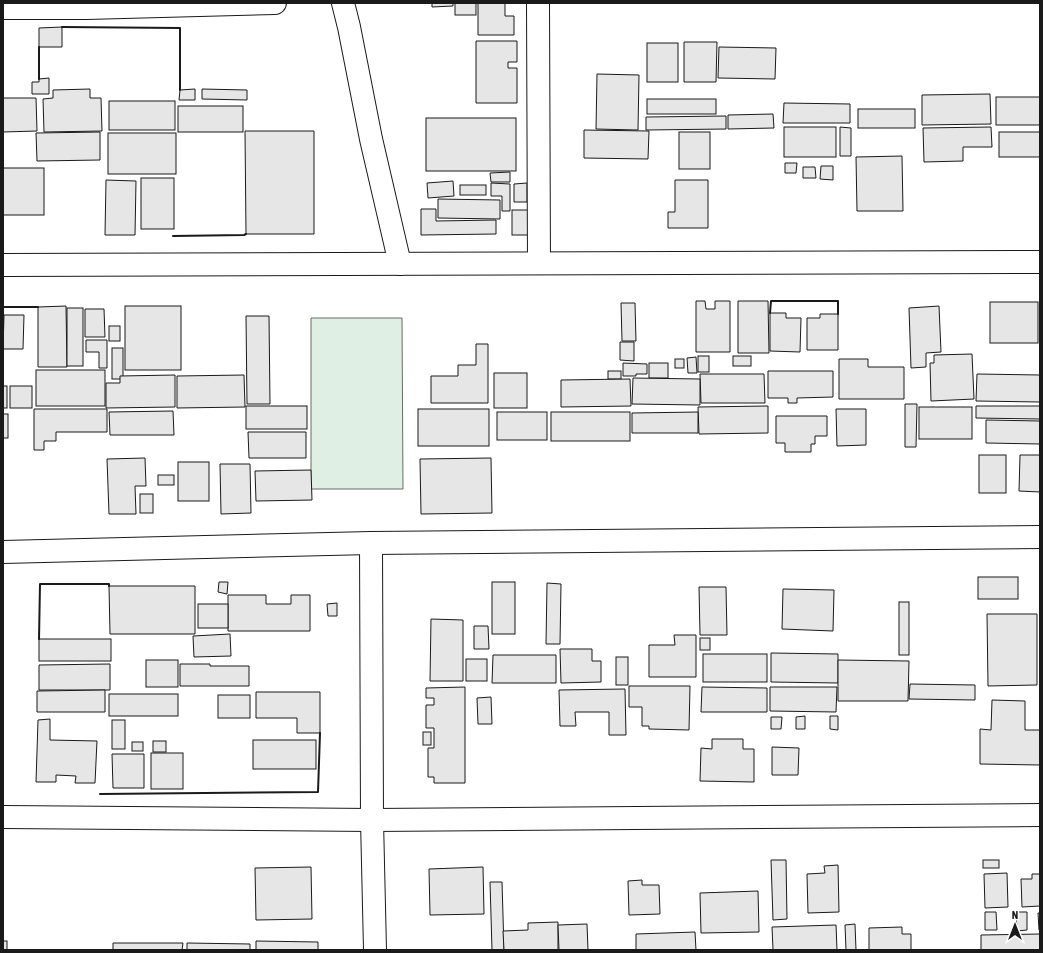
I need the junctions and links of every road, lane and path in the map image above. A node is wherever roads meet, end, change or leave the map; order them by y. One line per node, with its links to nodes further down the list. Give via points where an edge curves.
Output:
1 (275, 3): 4 (street)
2 (343, 3): 7 (street)
3 (538, 3): 6 (street)
4 (3, 8)
5 (1040, 262): 6 (street)
6 (539, 263): 7 (street)
7 (400, 264): 8 (street)
8 (3, 265)
9 (1040, 536): 10 (street)
10 (371, 543): 11 (street); 14 (street)
11 (3, 552)
12 (1040, 815): 14 (street)
13 (3, 817): 14 (street)
14 (372, 820): 15 (street)
15 (375, 950)

